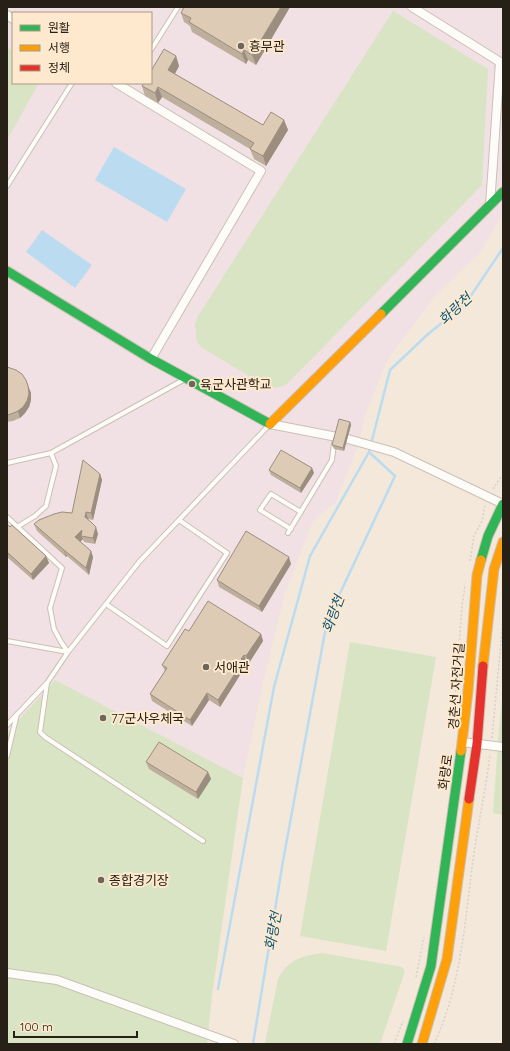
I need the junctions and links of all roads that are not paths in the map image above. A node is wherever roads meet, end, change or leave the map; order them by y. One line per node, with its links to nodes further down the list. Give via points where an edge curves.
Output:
1 (178, 7): 3 (lane)
2 (412, 7): 8 (street, via 500,62)
3 (152, 48)
4 (71, 84): 6 (lane)
5 (128, 86): 10 (street, via 261,171)
6 (7, 186)
7 (503, 192): 8 (main road)
8 (490, 205): 12 (main road)
9 (7, 271): 10 (main road)
10 (151, 359): 11 (main road)
11 (187, 378): 12 (main road); 15 (lane)
12 (270, 424): 13 (street); 20 (lane)
13 (336, 437): 18 (lane, via 332,460)
14 (348, 439): 17 (street, via 394,452)
15 (51, 453): 16 (lane); 21 (lane, via 56,466 46,506)
16 (7, 463)
17 (503, 504): 31 (main road, 화랑로, via 488,536 477,575)
18 (301, 512): 22 (lane); 22 (lane, via 271,494 260,510)
19 (7, 517): 21 (lane)
20 (179, 520): 25 (lane, via 139,562); 25 (lane, via 227,553 167,646)
21 (17, 527): 27 (lane, via 62,568 50,608 54,629)
22 (291, 529): 23 (lane)
23 (288, 533)
24 (503, 542): 32 (main road, via 494,569)
25 (106, 604): 27 (lane)
26 (7, 641): 27 (lane)
27 (68, 652): 28 (lane)
28 (47, 683): 29 (lane); 35 (lane, via 40,732)
29 (17, 714): 30 (lane); 34 (lane)
30 (7, 725)
31 (462, 742): 32 (street); 38 (main road, 화랑로, via 431,966)
32 (477, 744): 33 (street); 39 (main road, via 447,959)
33 (503, 747)
34 (7, 756)
35 (203, 840)
36 (7, 974): 37 (street, via 57,980)
37 (234, 1044)
38 (407, 1044)
39 (422, 1044)

